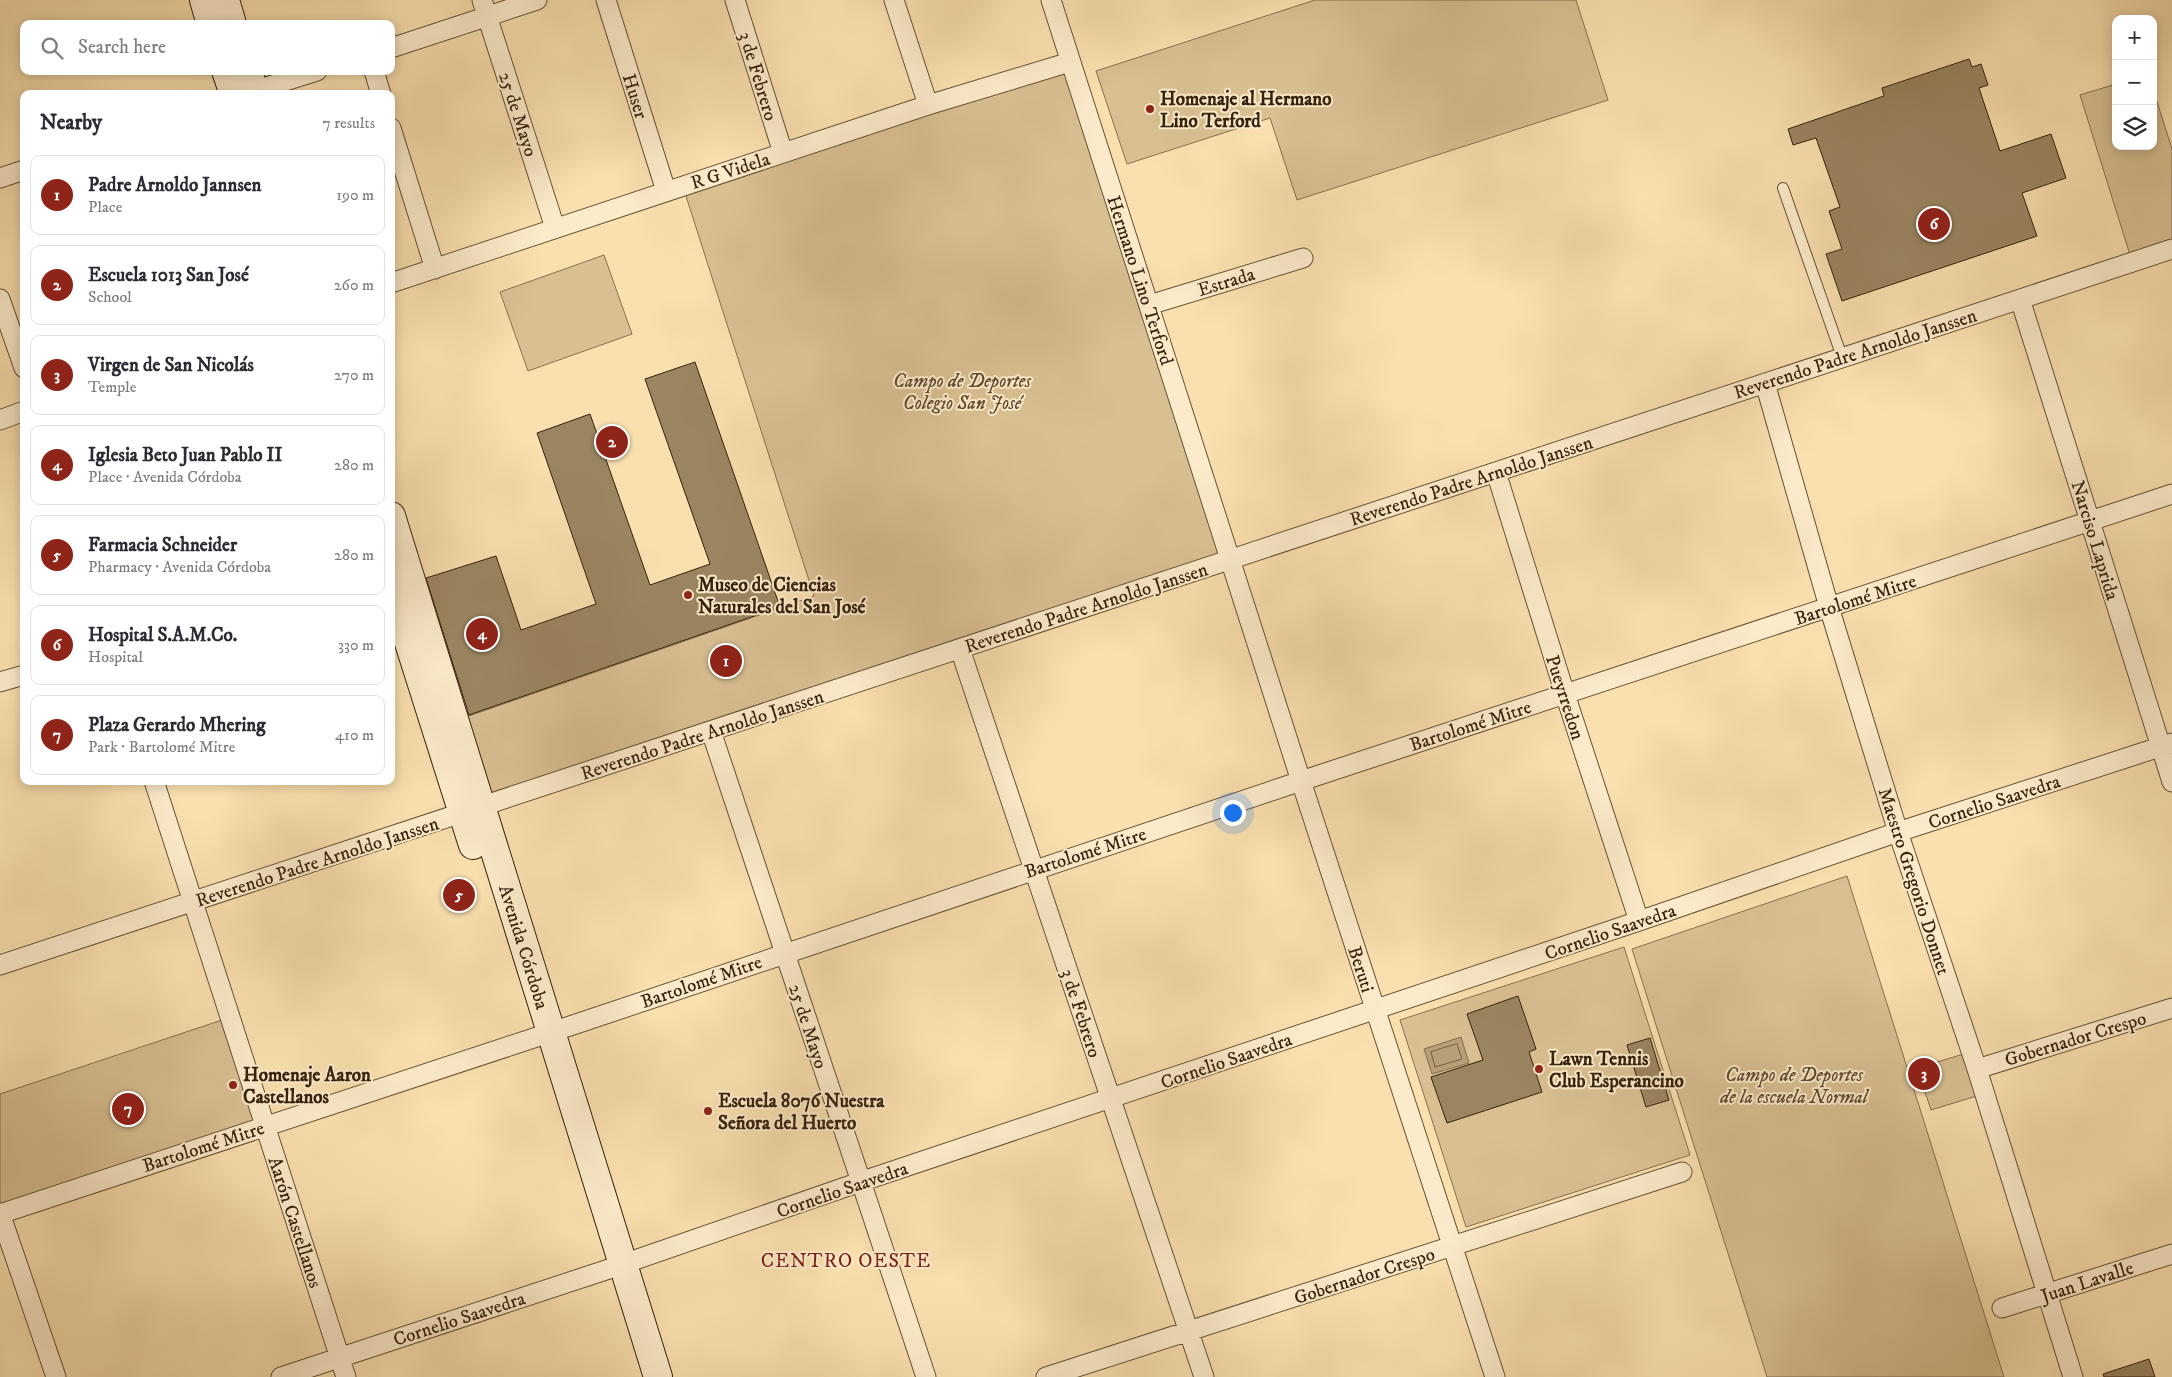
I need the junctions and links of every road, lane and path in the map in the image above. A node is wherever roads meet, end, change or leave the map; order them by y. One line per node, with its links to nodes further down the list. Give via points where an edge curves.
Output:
1 (204, 0): 9 (main road)
2 (225, 0): 10 (main road)
3 (537, 0): 8 (street)
4 (606, 0): 24 (street, Huser)
5 (735, 0): 20 (street, 3 de Febrero)
6 (894, 0): 18 (street)
7 (1051, 0): 12 (street, Hermano Lino Terford)
8 (485, 8): 11 (street); 25 (street, 25 de Mayo)
9 (210, 20)
10 (231, 20)
11 (395, 46)
12 (1070, 62): 18 (street, R G Videla); 32 (street, Hermano Lino Terford)
13 (231, 75): 16 (main road)
14 (301, 75): 16 (street)
15 (375, 75): 17 (street)
16 (247, 88)
17 (380, 90)
18 (928, 105): 20 (street, R G Videla)
19 (395, 141): 28 (street)
20 (783, 153): 24 (street, R G Videla)
21 (20, 171): 22 (street)
22 (0, 178)
23 (1783, 188): 34 (lane)
24 (666, 192): 25 (street, R G Videla)
25 (555, 228): 28 (street, R G Videla)
26 (2172, 249): 31 (street, Reverendo Padre Arnoldo Janssen)
27 (1303, 258): 32 (street, Estrada)
28 (436, 269): 29 (street, R G Videla)
29 (395, 282)
30 (0, 298): 33 (street)
31 (2020, 298): 34 (street, Reverendo Padre Arnoldo Janssen); 40 (street, Narciso Laprida)
32 (1149, 305): 42 (street, Hermano Lino Terford)
33 (20, 356)
34 (1842, 357): 35 (street, Reverendo Padre Arnoldo Janssen)
35 (1765, 383): 38 (street, Reverendo Padre Arnoldo Janssen); 44 (street, Maestro Gregorio Donnet)
36 (20, 412): 37 (street)
37 (0, 420)
38 (1496, 472): 42 (street, Reverendo Padre Arnoldo Janssen); 48 (street, Pueyrredon)
39 (2172, 494): 40 (street, Bartolomé Mitre)
40 (2090, 523): 44 (street, Bartolomé Mitre); 50 (street, Narciso Laprida)
41 (395, 529): 54 (main road, Avenida Córdoba, via 455,719)
42 (1231, 559): 45 (street, Reverendo Padre Arnoldo Janssen); 51 (street, Beruti)
43 (395, 597): 54 (main road, Avenida Córdoba)
44 (1829, 607): 48 (street, Bartolomé Mitre); 55 (street, Maestro Gregorio Donnet)
45 (960, 649): 49 (street, Reverendo Padre Arnoldo Janssen); 56 (street, 3 de Febrero)
46 (20, 675): 47 (street)
47 (0, 682)
48 (1565, 694): 51 (street, Bartolomé Mitre); 58 (street, Pueyrredon)
49 (711, 731): 54 (street, Reverendo Padre Arnoldo Janssen); 59 (street, 25 de Mayo)
50 (2166, 745): 52 (street, Narciso Laprida); 55 (street, Cornelio Saavedra)
51 (1301, 780): 56 (street, Bartolomé Mitre); 62 (street, Beruti)
52 (2172, 782)
53 (155, 785): 57 (street, Aarón Castellanos)
54 (472, 810): 57 (street, Reverendo Padre Arnoldo Janssen); 63 (main road, Avenida Córdoba)
55 (1898, 832): 58 (street, Cornelio Saavedra); 64 (street, Maestro Gregorio Donnet)
56 (1034, 869): 59 (street, Bartolomé Mitre); 65 (street, 3 de Febrero)
57 (193, 902): 60 (street, Reverendo Padre Arnoldo Janssen); 66 (street, Aarón Castellanos)
58 (1639, 921): 62 (street, Cornelio Saavedra)
59 (784, 953): 63 (street, Bartolomé Mitre); 68 (street, 25 de Mayo)
60 (0, 965)
61 (2172, 1008): 64 (street, Gobernador Crespo)
62 (1375, 1010): 65 (street, Cornelio Saavedra); 70 (street, Beruti)
63 (543, 1035): 66 (street, Bartolomé Mitre); 72 (main road, Avenida Córdoba)
64 (1977, 1069): 73 (street, Maestro Gregorio Donnet)
65 (1110, 1098): 68 (street, Cornelio Saavedra); 75 (street, 3 de Febrero)
66 (265, 1125): 69 (street, Bartolomé Mitre); 76 (street, Aarón Castellanos)
67 (1682, 1172): 70 (street, Gobernador Crespo)
68 (860, 1182): 72 (street, Cornelio Saavedra); 82 (street, 25 de Mayo)
69 (0, 1213): 77 (street)
70 (1452, 1246): 75 (street, Gobernador Crespo); 85 (street, Beruti)
71 (2172, 1254): 73 (street, Juan Lavalle)
72 (614, 1267): 76 (street, Cornelio Saavedra); 80 (main road, Avenida Córdoba); 81 (main road, Avenida Córdoba)
73 (2048, 1295): 74 (street, Juan Lavalle); 86 (street, Maestro Gregorio Donnet)
74 (2002, 1308)
75 (1188, 1331): 83 (street, Gobernador Crespo); 84 (street, 3 de Febrero)
76 (340, 1357): 78 (street, Cornelio Saavedra); 79 (street, Aarón Castellanos)
77 (56, 1377)
78 (281, 1377)
79 (346, 1377)
80 (639, 1377)
81 (658, 1377)
82 (926, 1377)
83 (1046, 1377)
84 (1204, 1377)
85 (1495, 1377)
86 (2073, 1377)

